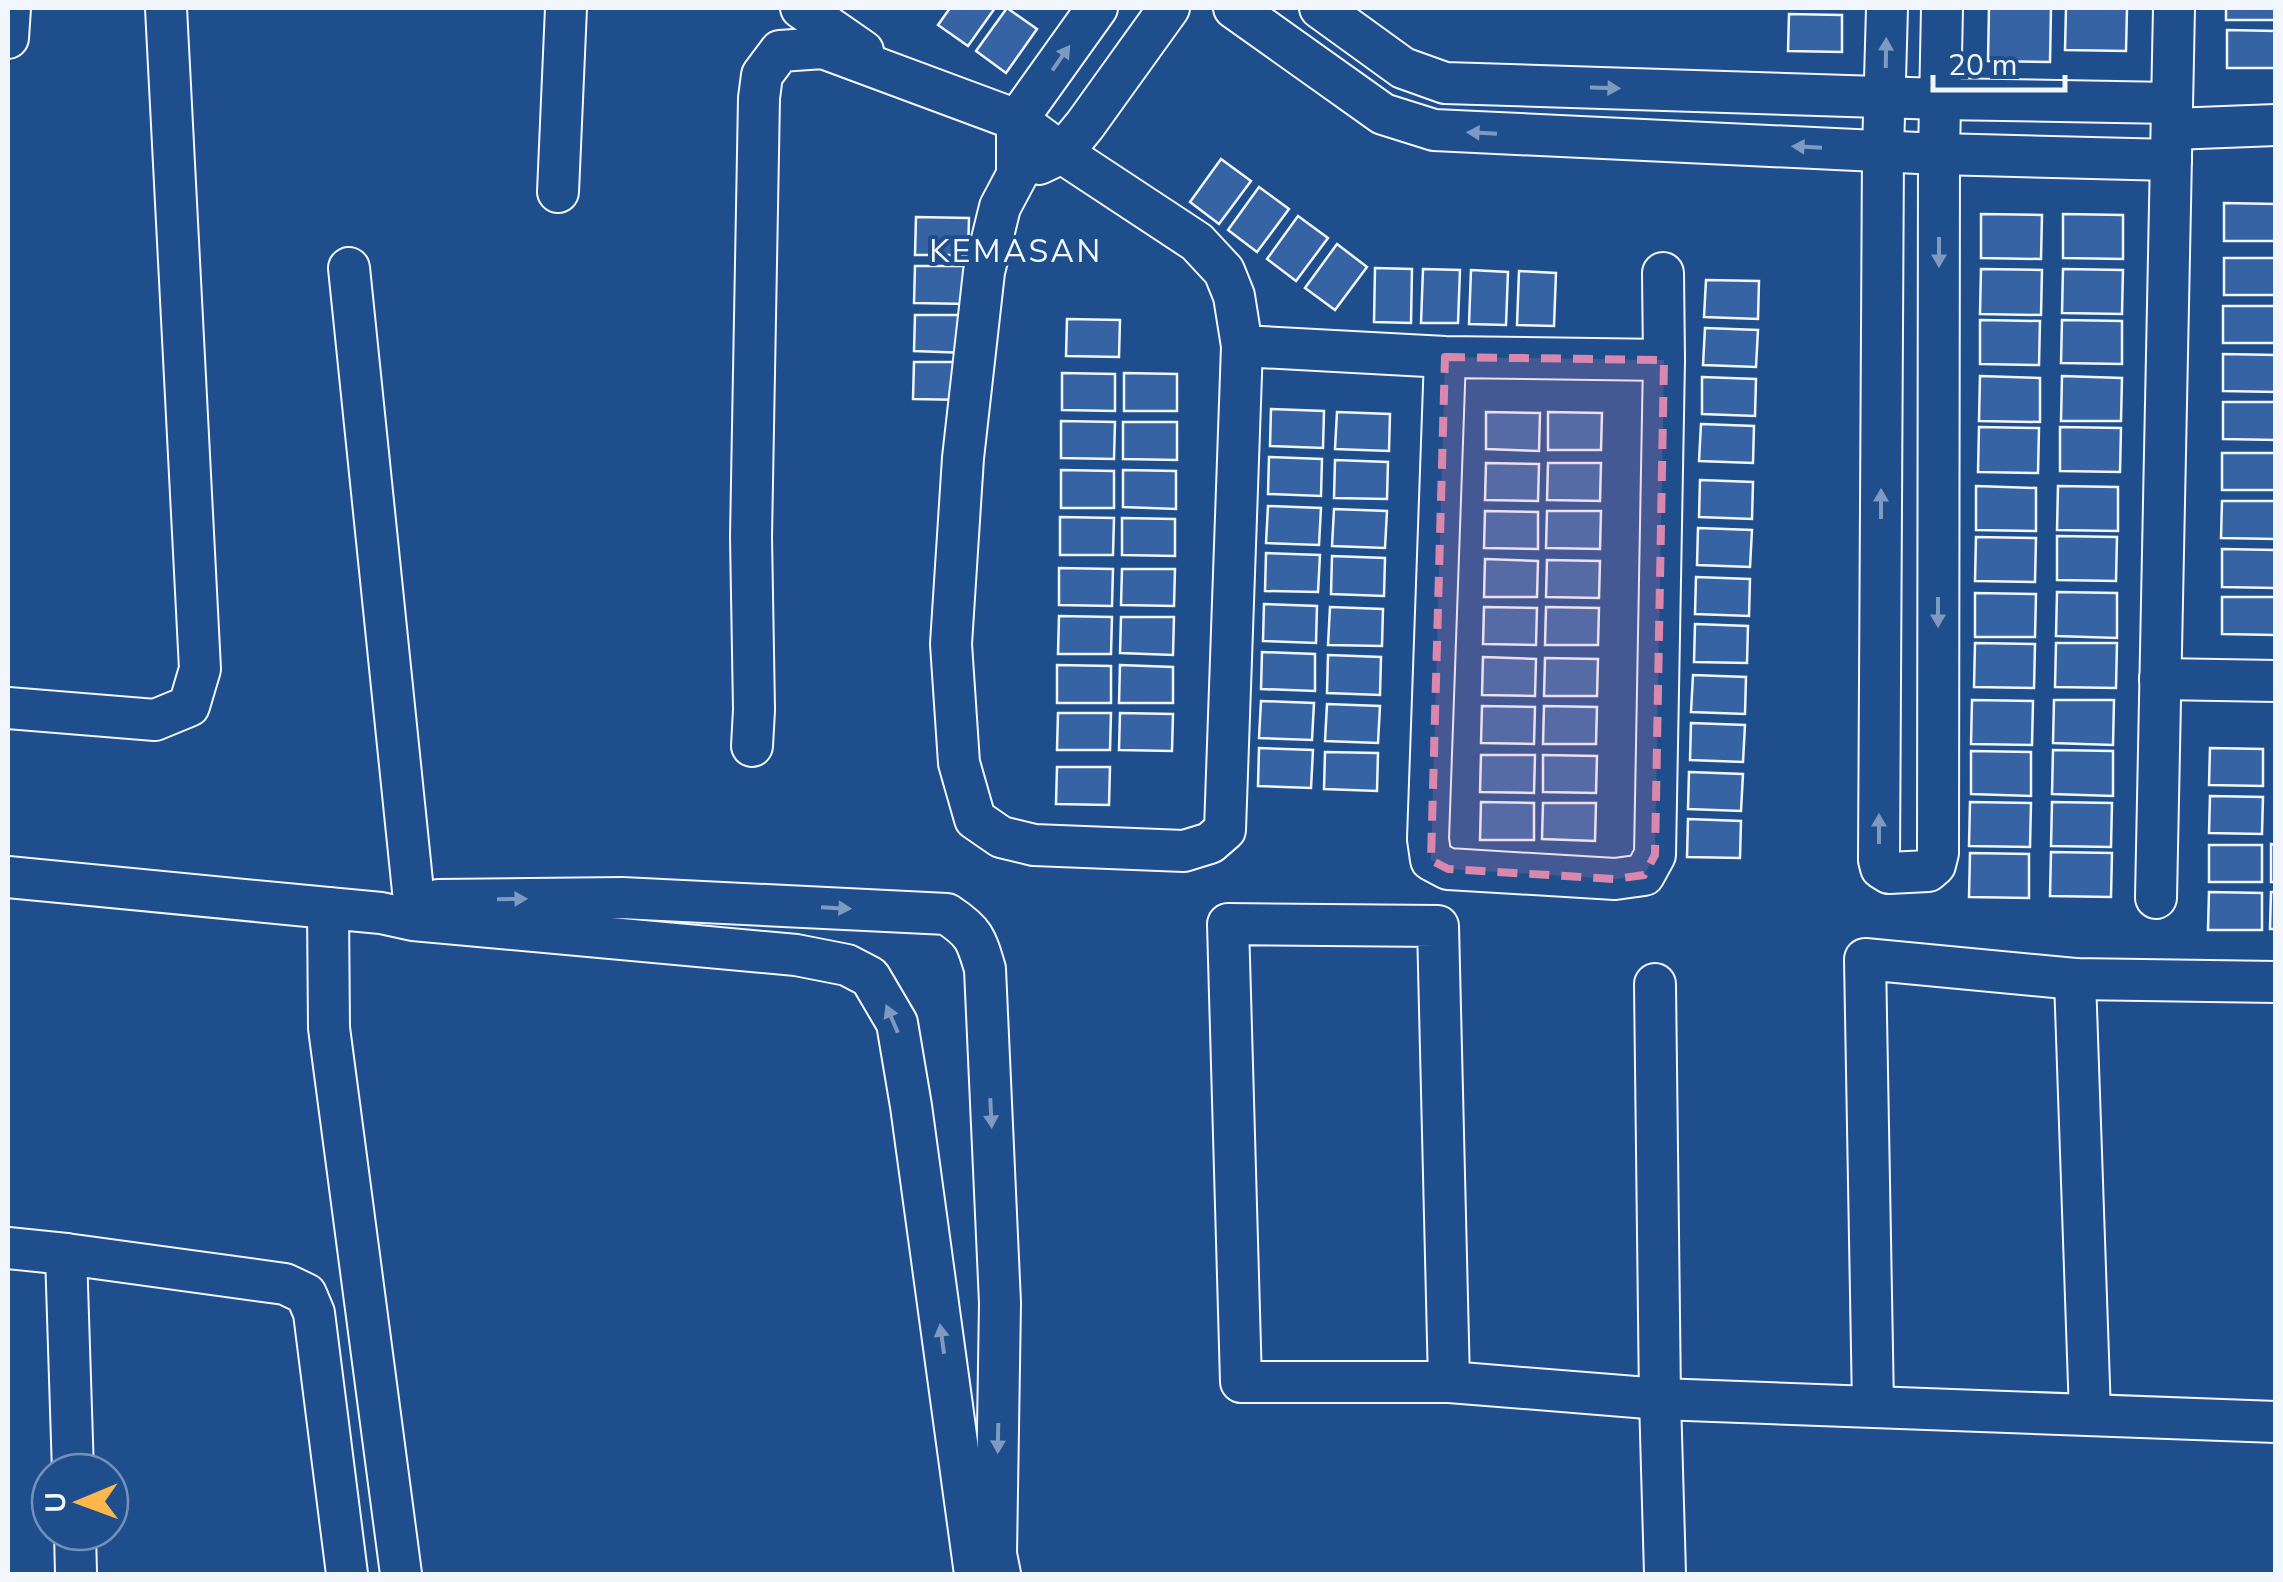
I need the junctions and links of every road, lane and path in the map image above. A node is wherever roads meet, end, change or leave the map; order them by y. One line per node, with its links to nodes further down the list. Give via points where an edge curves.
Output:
1 (10, 8): 12 (street)
2 (166, 8): 31 (street, via 200,669 189,706 156,720)
3 (566, 8): 23 (street)
4 (800, 8): 13 (street)
5 (1097, 8): 16 (street, one-way to 5)
6 (1169, 8): 20 (street)
7 (1234, 8): 19 (street, one-way to 7, via 1434,130 1383,114)
8 (1320, 8): 14 (street, one-way to 14, via 1404,68 1445,83)
9 (1887, 8): 14 (street, one-way to 9)
10 (1942, 8): 15 (street)
11 (2174, 8): 18 (street)
12 (8, 38)
13 (897, 76): 16 (street); 32 (street, via 823,48 780,51 762,75)
14 (1886, 98): 15 (street); 19 (street)
15 (1941, 100): 18 (street); 21 (street)
16 (1017, 120): 20 (street); 22 (street)
17 (2276, 125): 18 (street)
18 (2172, 131): 21 (street); 29 (street)
19 (1883, 151): 21 (street); 21 (street, one-way to 19, via 1938,852 1928,871 1888,872 1879,860)
20 (1062, 153): 22 (street); 26 (street, via 1197,242 1224,271)
21 (1939, 154)
22 (1017, 175): 26 (street, via 1000,208 984,272 951,644 958,763 975,819 1001,837 1034,845 1184,851 1225,830)
23 (558, 192)
24 (349, 268): 35 (street)
25 (1663, 274): 28 (street)
26 (1242, 346): 27 (street)
27 (1445, 357): 28 (street); 28 (street, via 1431,860 1448,869 1615,879 1644,875 1655,855)
28 (1664, 360)
29 (2160, 679): 30 (street); 34 (street)
30 (2276, 681)
31 (8, 708)
32 (752, 746)
33 (8, 877): 36 (street)
34 (2156, 898)
35 (398, 907): 36 (street); 50 (street, one-way to 35, via 906,1073 896,1023 870,978 848,964 796,955 412,920); 51 (street, one-way to 51, via 641,898 947,914 968,928 986,988 1000,1303)
36 (328, 908): 49 (street, via 329,1028)
37 (2075, 978): 38 (street); 44 (street, via 1865,958); 45 (street)
38 (2276, 982)
39 (1655, 984): 43 (street)
40 (8, 1248): 41 (street)
41 (66, 1254): 47 (street); 48 (street, via 285,1284 306,1294 314,1313)
42 (1449, 1382): 42 (street, via 1241,1382 1228,924 1438,926); 43 (street)
43 (1660, 1399): 44 (street); 52 (street)
44 (1873, 1406): 45 (street)
45 (2090, 1414): 46 (street)
46 (2276, 1422)
47 (72, 1452)
48 (347, 1574)
49 (401, 1574)
50 (974, 1574)
51 (1000, 1574)
52 (1666, 1574)

